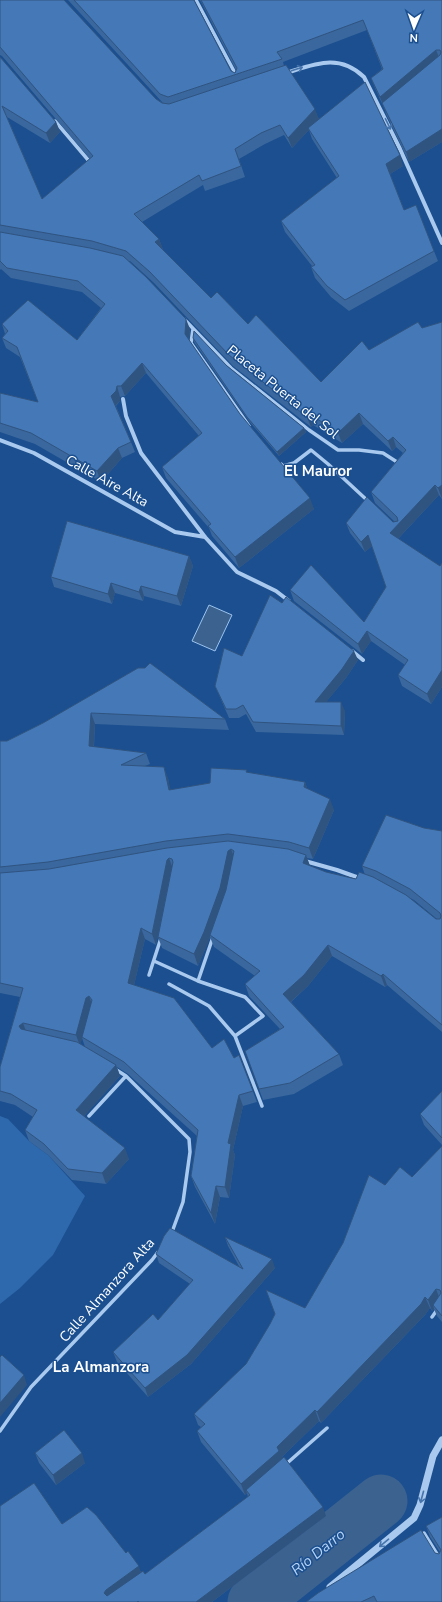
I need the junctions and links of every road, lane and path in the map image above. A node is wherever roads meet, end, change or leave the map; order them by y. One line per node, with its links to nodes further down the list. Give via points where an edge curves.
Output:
1 (196, 0): 3 (street)
2 (277, 76): 5 (street, one-way to 5, via 324,62 340,63 355,68 364,77)
3 (238, 80)
4 (388, 108): 5 (street)
5 (382, 113): 8 (street, one-way to 8)
6 (50, 116): 7 (street)
7 (89, 161)
8 (442, 243)
9 (183, 318): 10 (street)
10 (193, 329): 12 (street, Placeta Puerta del Sol, via 192,343); 15 (street, Placeta Puerta del Sol, via 231,368 338,450 383,453)
11 (123, 399): 17 (street, via 126,416 140,453)
12 (251, 428)
13 (0, 440): 17 (street, Calle Aire Alta, via 34,452 175,532)
14 (278, 461): 16 (street, Placeta Puerta del Sol, via 282,466 294,463 311,450)
15 (398, 462)
16 (372, 505)
17 (205, 537): 18 (street, via 237,572)
18 (276, 591): 19 (street); 20 (street)
19 (272, 598)
20 (294, 606)
21 (350, 650): 22 (street)
22 (363, 660)
23 (300, 859): 24 (street)
24 (365, 880)
25 (162, 932): 27 (street)
26 (214, 933): 29 (street)
27 (154, 961): 28 (street); 29 (street)
28 (149, 975)
29 (198, 981): 31 (street, via 244,997 262,1016)
30 (169, 984): 31 (street, via 209,1006)
31 (235, 1036): 34 (street)
32 (113, 1068): 33 (street, Calle Almanzora Alta)
33 (126, 1076): 35 (street); 36 (street, Calle Almanzora Alta, via 189,1139 190,1152 183,1202)
34 (262, 1106)
35 (89, 1116)
36 (170, 1236)
37 (161, 1248): 41 (street, Calle Almanzora Alta, via 31,1387)
38 (442, 1303): 39 (street)
39 (432, 1317)
40 (327, 1428): 43 (street)
41 (0, 1431)
42 (442, 1440): 46 (street, one-way to 46, via 433,1456 414,1518)
43 (280, 1469)
44 (424, 1533): 45 (street)
45 (442, 1562)
46 (325, 1591)

